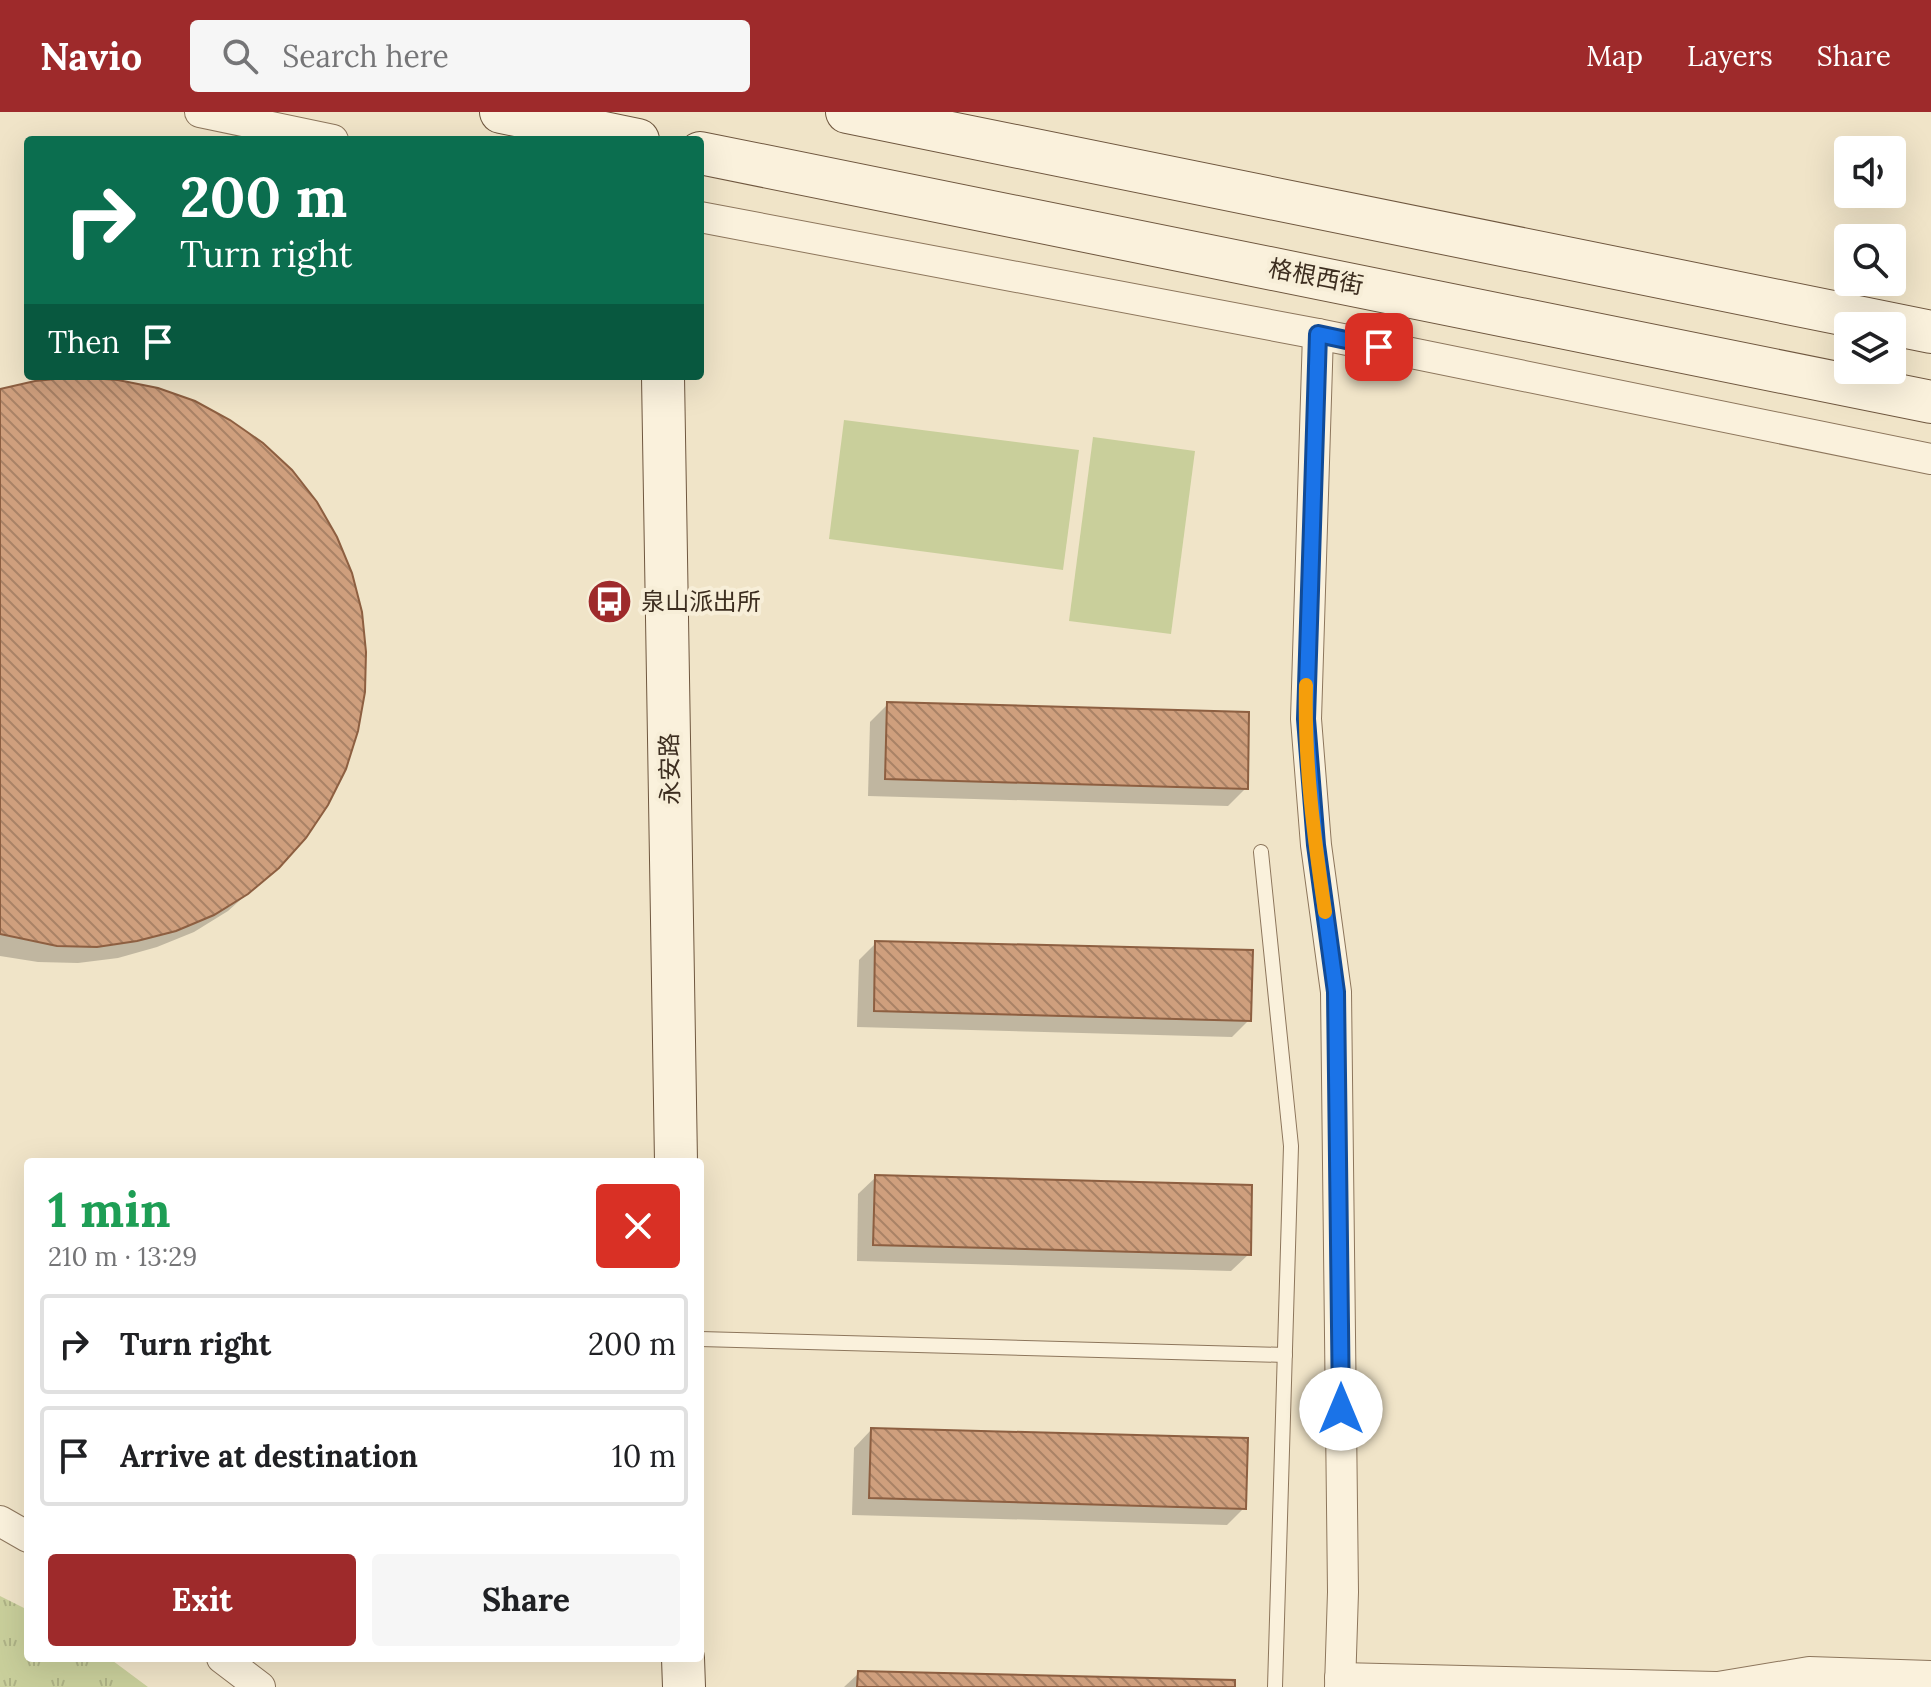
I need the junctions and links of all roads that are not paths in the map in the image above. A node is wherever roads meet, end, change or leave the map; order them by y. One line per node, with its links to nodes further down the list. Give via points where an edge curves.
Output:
1 (200, 112): 5 (street)
2 (501, 112): 6 (street)
3 (659, 112): 7 (street)
4 (847, 112): 10 (street)
5 (314, 136)
6 (618, 136)
7 (660, 136)
8 (704, 154): 13 (street, 格根西街)
9 (704, 218): 11 (street)
10 (1931, 332)
11 (1318, 334): 14 (street); 24 (street, via 1306,719 1336,992)
12 (663, 380): 16 (street, 永安路)
13 (1931, 402)
14 (1931, 459)
15 (1261, 852): 18 (lane, via 1291,1146)
16 (676, 1158)
17 (704, 1339): 18 (lane)
18 (1285, 1355): 27 (lane)
19 (0, 1521): 20 (street)
20 (24, 1535)
21 (227, 1662): 25 (street)
22 (683, 1662): 26 (street)
23 (1931, 1676): 28 (street, via 1809,1672)
24 (1340, 1682): 28 (street)
25 (260, 1687)
26 (684, 1687)
27 (1275, 1687)
28 (1717, 1687)

